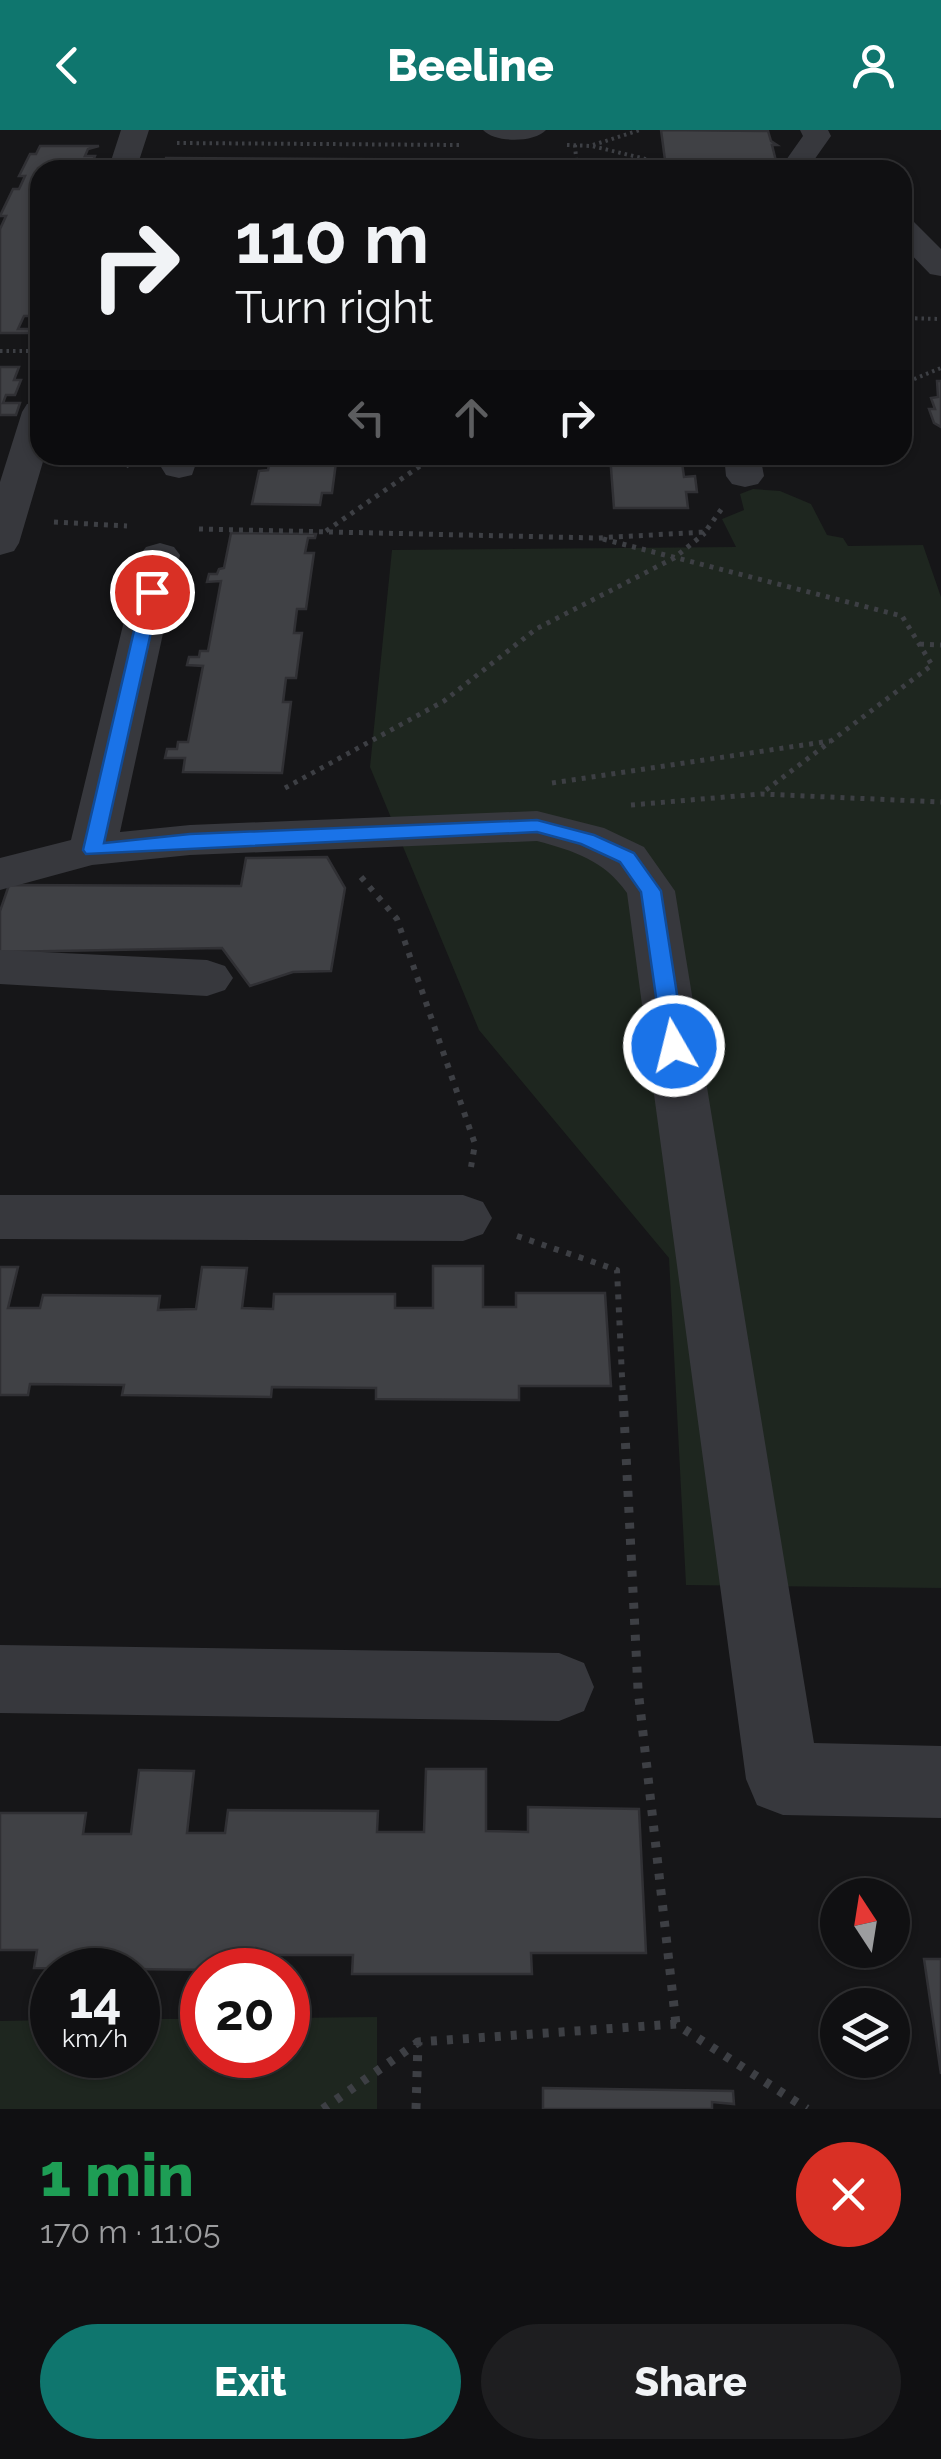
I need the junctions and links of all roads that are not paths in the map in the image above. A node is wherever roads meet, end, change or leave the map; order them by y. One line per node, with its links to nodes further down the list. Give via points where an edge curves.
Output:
1 (497, 130): 3 (lane)
2 (815, 133): 4 (lane); 5 (lane)
3 (544, 138)
4 (838, 159)
5 (799, 160)
6 (912, 237): 7 (lane)
7 (941, 267)
8 (30, 445): 9 (lane)
9 (4, 531)
10 (158, 537): 11 (lane)
11 (92, 850): 12 (lane); 19 (lane, via 537,826 627,858 651,891 784,1779)
12 (0, 874)
13 (0, 967): 14 (lane)
14 (208, 978)
15 (0, 1216): 16 (lane)
16 (463, 1218)
17 (0, 1679): 18 (lane)
18 (559, 1687)
19 (941, 1782)

